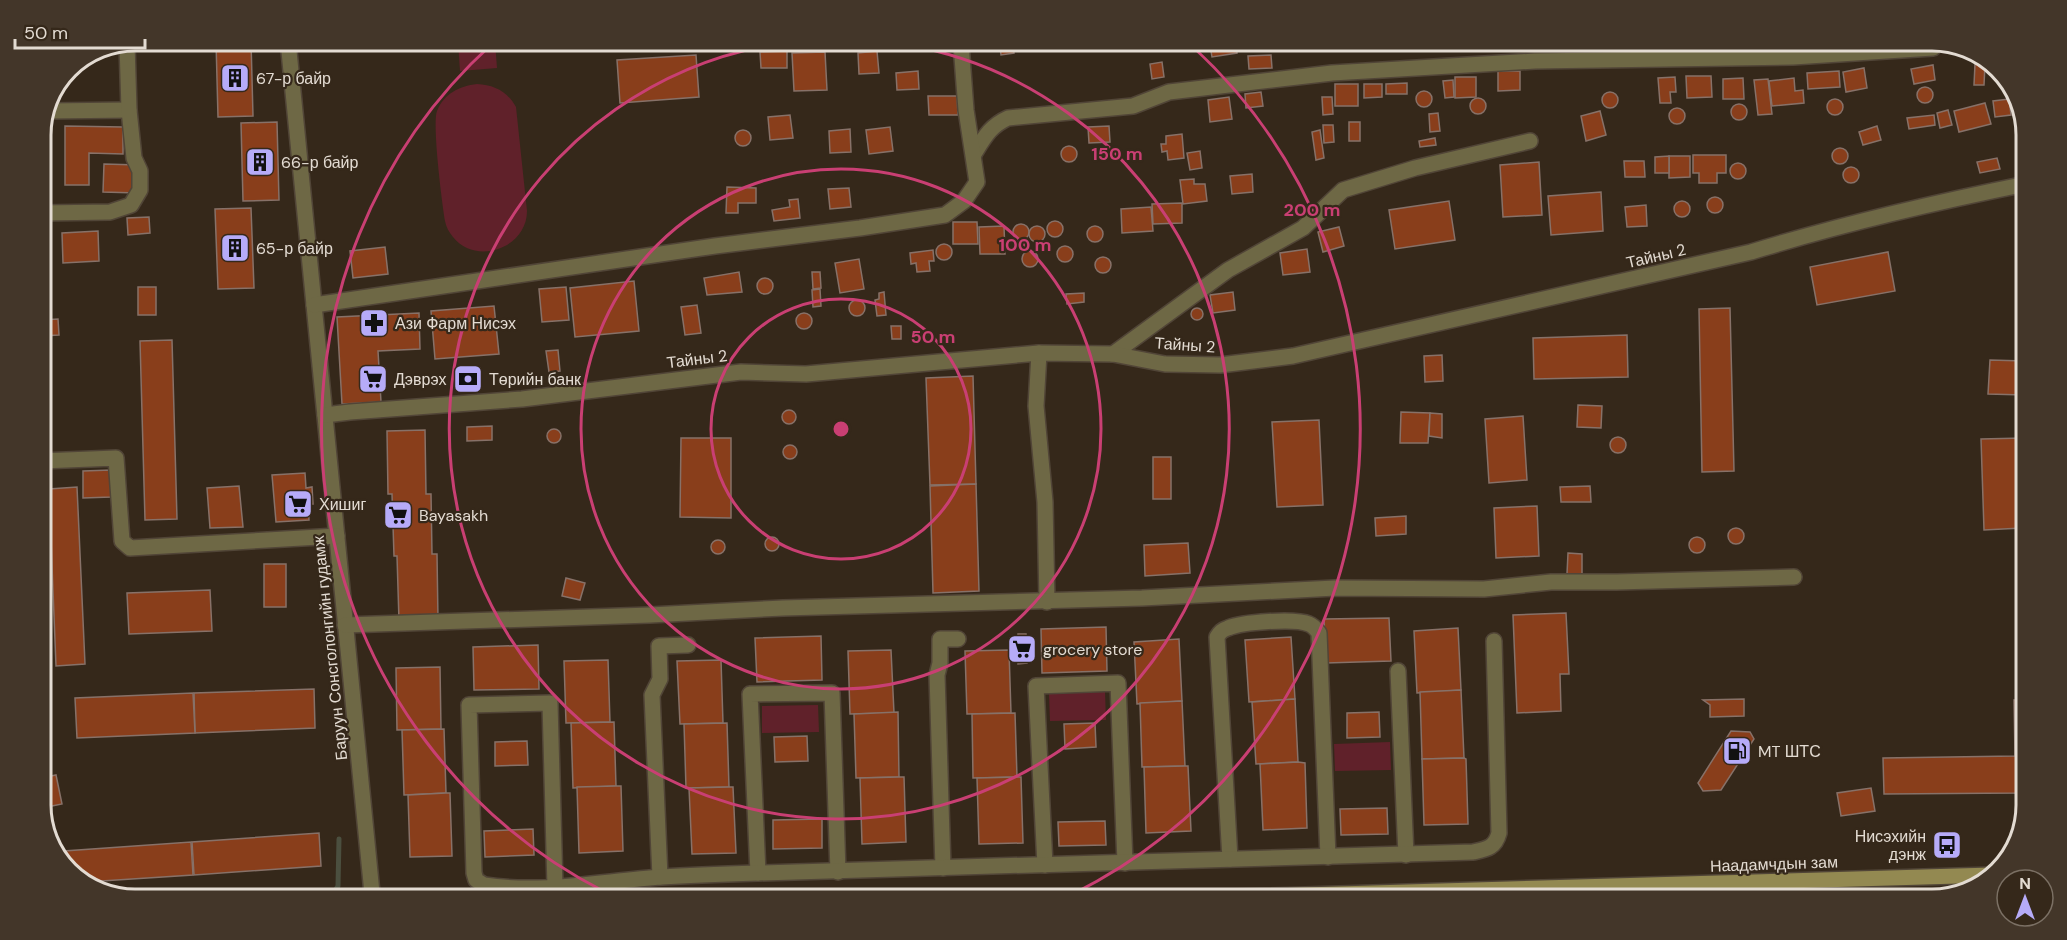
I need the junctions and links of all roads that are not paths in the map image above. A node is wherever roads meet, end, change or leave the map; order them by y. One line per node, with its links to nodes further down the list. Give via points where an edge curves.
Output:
1 (289, 51): 11 (street, Баруун Сонсголонгийн гудамж)
2 (962, 51): 8 (street)
3 (1886, 51): 8 (street, via 1793,57 1535,61 1332,73 1169,92 1132,106 1008,118 988,131)
4 (127, 52): 5 (street)
5 (129, 110): 6 (street); 10 (street, via 134,158 140,171 140,190 131,205 110,212)
6 (55, 111)
7 (1530, 141): 13 (street, via 1415,168 1343,190 1303,228 1228,270)
8 (974, 154): 11 (street, via 977,182 964,201 945,214)
9 (2016, 186): 13 (street, Тайны 2, via 1929,203 1751,252 1293,356 1220,365 1166,364)
10 (51, 213)
11 (314, 305): 14 (street, Баруун Сонсголонгийн гудамж)
12 (1039, 352): 13 (street, Тайны 2); 14 (street, Тайны 2, via 806,374 741,372 522,399); 18 (street, via 1036,406 1045,501)
13 (1113, 354)
14 (325, 415): 16 (street, Баруун Сонсголонгийн гудамж)
15 (51, 461): 16 (street, via 116,458 122,541 130,548)
16 (337, 536): 19 (street, Баруун Сонсголонгийн гудамж)
17 (1794, 577): 18 (street, via 1551,582 1484,589 1335,588)
18 (1047, 602): 19 (street)
19 (345, 625): 35 (street, Баруун Сонсголонгийн гудамж)
20 (958, 639): 29 (street, via 940,639 937,675)
21 (1494, 641): 24 (street, via 1500,822 1496,843 1473,852)
22 (688, 645): 33 (street, via 659,646 660,679 652,695)
23 (1398, 671): 24 (street)
24 (1406, 855): 25 (street)
25 (1328, 857): 26 (street); 26 (street, via 1319,633 1308,623 1287,621 1228,627 1217,637)
26 (1230, 859): 27 (street)
27 (1125, 862): 28 (street); 28 (street, via 1118,683 1036,686)
28 (1045, 865): 29 (street)
29 (943, 868): 30 (street)
30 (838, 872): 31 (street); 31 (street, via 832,693 750,694)
31 (758, 873): 33 (street)
32 (1978, 876): 36 (main road, Наадамчдын зам)
33 (660, 877): 34 (street)
34 (555, 886): 34 (street, via 494,887 476,880 469,705 550,703)
35 (372, 889)
36 (1650, 889)

